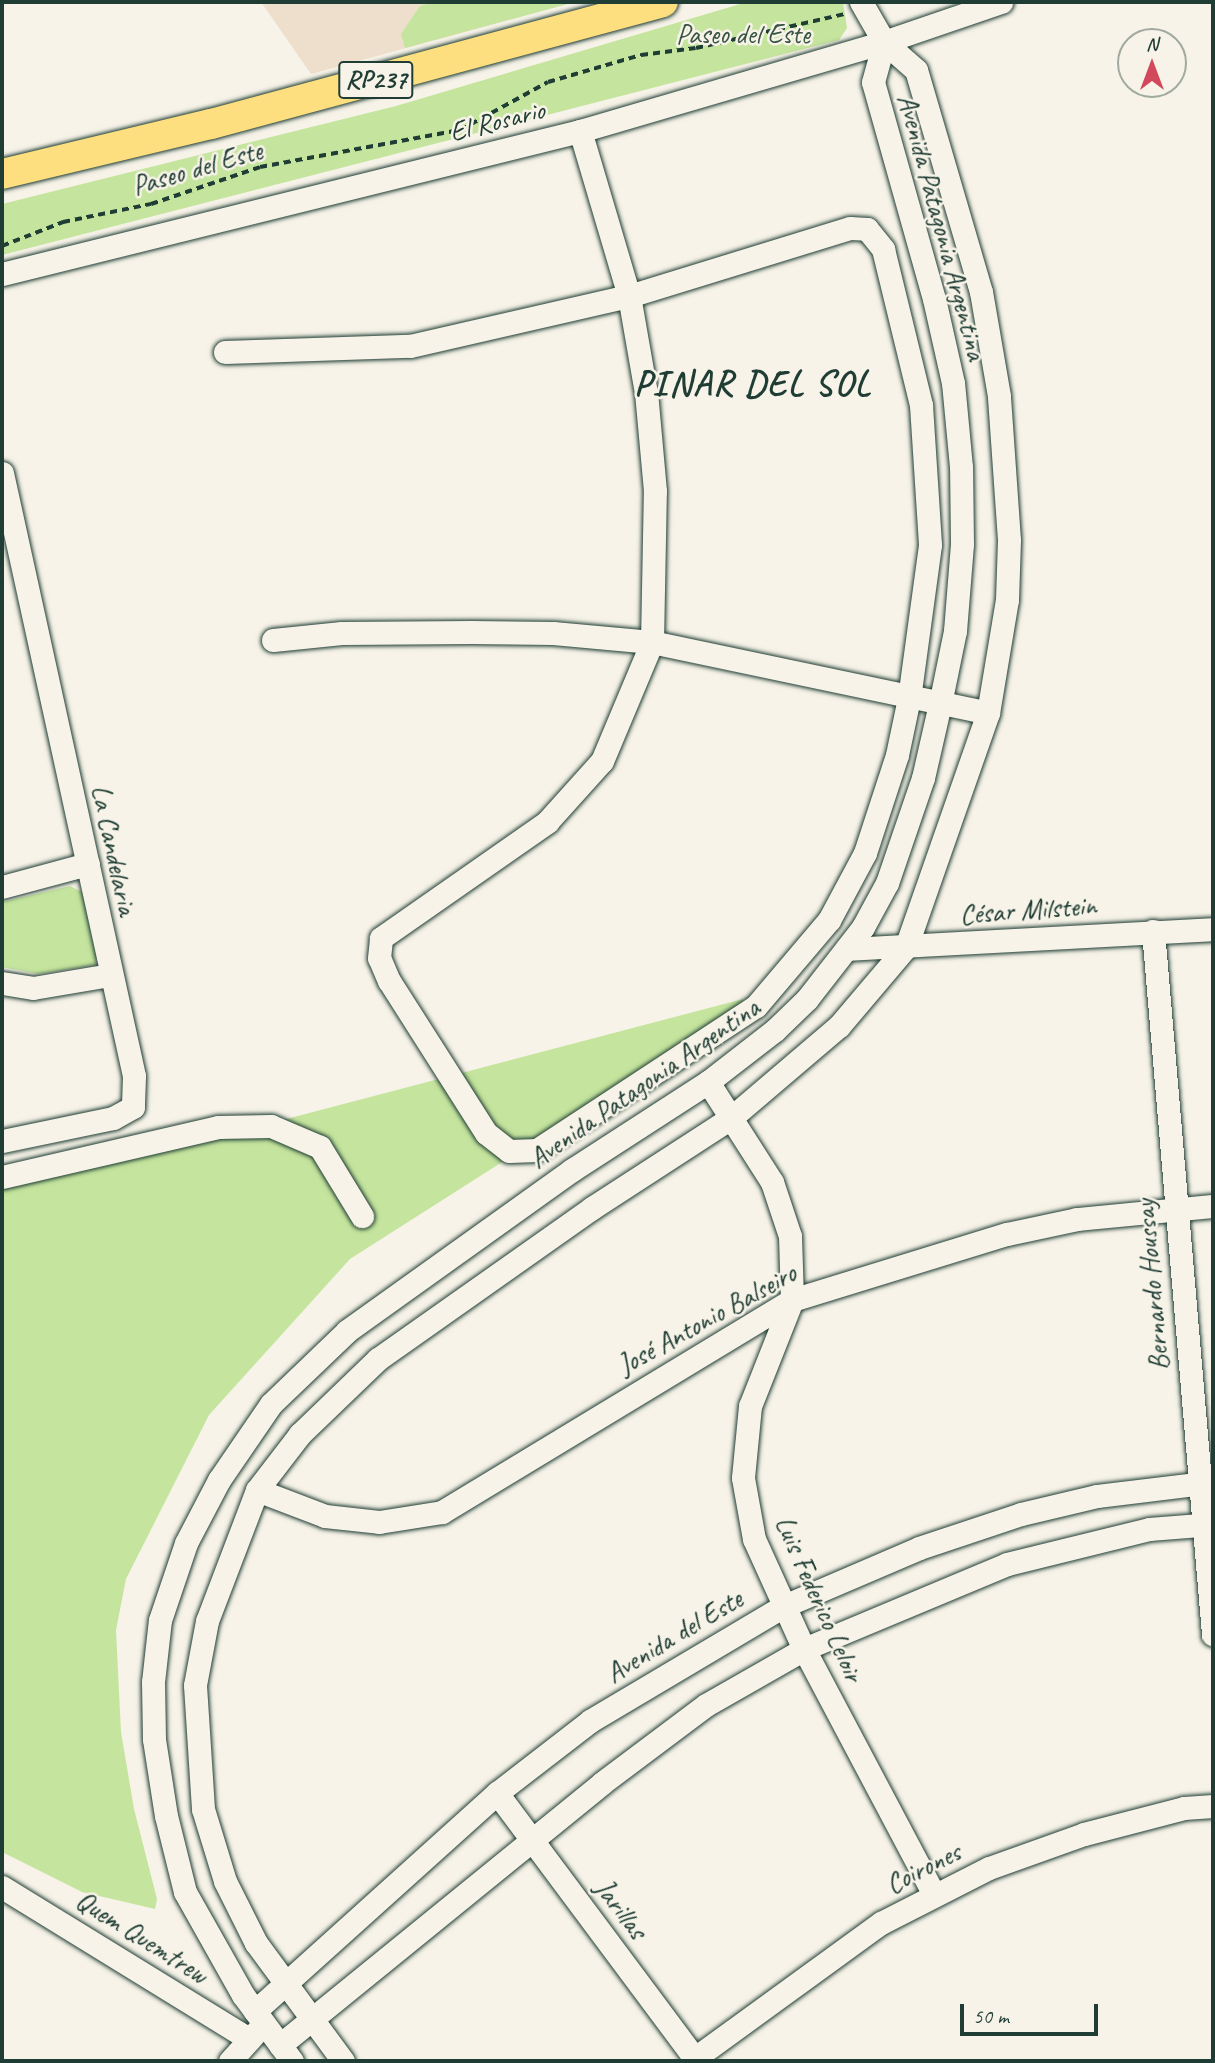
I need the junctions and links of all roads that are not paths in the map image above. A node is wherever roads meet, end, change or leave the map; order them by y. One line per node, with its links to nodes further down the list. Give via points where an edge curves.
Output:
1 (663, 2): 6 (main road, RP237, via 211,124)
2 (1001, 2): 4 (street, El Rosario)
3 (863, 5): 4 (street)
4 (884, 42): 5 (street, El Rosario); 14 (street, Avenida Patagonia Argentina, via 873,82 934,299 953,383 961,467 962,544 955,631); 15 (street, Avenida Patagonia Argentina, via 916,69 981,292 999,396 1007,475 1007,600)
5 (580, 131): 7 (street, El Rosario); 8 (street)
6 (2, 174)
7 (2, 274)
8 (629, 296): 9 (street, via 410,346); 12 (street, via 646,393 655,491); 13 (street, via 850,228 867,229 883,250 921,405 928,468 930,545)
9 (225, 352)
10 (2, 473): 16 (street, La Candelaria)
11 (273, 640): 12 (street, via 342,633 499,632)
12 (652, 642): 13 (street); 13 (street, via 625,712 593,771 547,822 381,938 380,958 388,981 486,1133 509,1151 537,1150 561,1136 755,1006 799,959 829,920 865,853 897,755)
13 (909, 698): 14 (street)
14 (940, 704): 15 (street); 21 (street, Avenida Patagonia Argentina, via 923,778 887,883)
15 (988, 713): 20 (street, Avenida Patagonia Argentina)
16 (88, 864): 17 (street); 22 (street, La Candelaria)
17 (2, 887)
18 (1213, 929): 19 (street, César Milstein)
19 (1153, 931): 20 (street, César Milstein); 29 (street, Bernardo Houssay)
20 (906, 947): 21 (street, César Milstein); 25 (street, Avenida Patagonia Argentina, via 839,1026)
21 (847, 949): 24 (street, Avenida Patagonia Argentina, via 807,999)
22 (110, 975): 23 (street, via 33,988); 26 (street, La Candelaria, via 134,1076 132,1107 113,1118)
23 (2, 983)
24 (708, 1082): 25 (street, Luis Federico Leloir); 45 (street, Avenida Patagonia Argentina, via 550,1185 347,1331 271,1404 219,1480 186,1543 160,1620 153,1682 154,1739 166,1816 185,1892)
25 (732, 1118): 31 (street, Luis Federico Leloir, via 772,1182 790,1236); 33 (street, Avenida Patagonia Argentina, via 592,1208 378,1359 300,1434)
26 (2, 1142)
27 (2, 1177): 30 (street, via 218,1127 271,1126 320,1147)
28 (1213, 1206): 29 (street, José Antonio Balseiro)
29 (1175, 1207): 31 (street, José Antonio Balseiro, via 1077,1219 1007,1234); 32 (street, Bernardo Houssay)
30 (362, 1216)
31 (792, 1300): 33 (street, José Antonio Balseiro, via 442,1512 379,1522 324,1516); 35 (street, Luis Federico Leloir, via 750,1406 743,1478 754,1539)
32 (1205, 1482): 34 (street, Bernardo Houssay); 35 (street, Avenida del Este, via 1097,1496 1021,1514 919,1548)
33 (257, 1490): 43 (street, Avenida Patagonia Argentina, via 207,1621 195,1685 195,1735 203,1809 225,1881 256,1943)
34 (1208, 1524): 36 (street, Bernardo Houssay); 37 (street, via 1149,1529 1007,1564)
35 (784, 1606): 37 (street, Luis Federico Leloir); 38 (street, Avenida del Este, via 590,1721)
36 (1213, 1634)
37 (804, 1649): 40 (street, via 706,1705); 42 (street, Luis Federico Leloir)
38 (497, 1793): 40 (street, Jarillas); 43 (street, Avenida del Este)
39 (1213, 1806): 42 (street, Coirones, via 1184,1808 1084,1834 989,1868)
40 (533, 1840): 44 (street); 47 (street, Jarillas)
41 (2, 1887): 45 (street, Quem Quemtrew)
42 (934, 1895): 47 (street, Coirones, via 881,1923)
43 (284, 1982): 44 (street, Avenida Patagonia Argentina); 45 (street, Avenida del Este)
44 (312, 2020): 46 (street); 49 (street, Avenida Patagonia Argentina)
45 (256, 2025): 46 (street, Avenida Patagonia Argentina); 48 (street, Avenida del Este)
46 (286, 2053)
47 (696, 2060)
48 (230, 2061)
49 (343, 2061)

